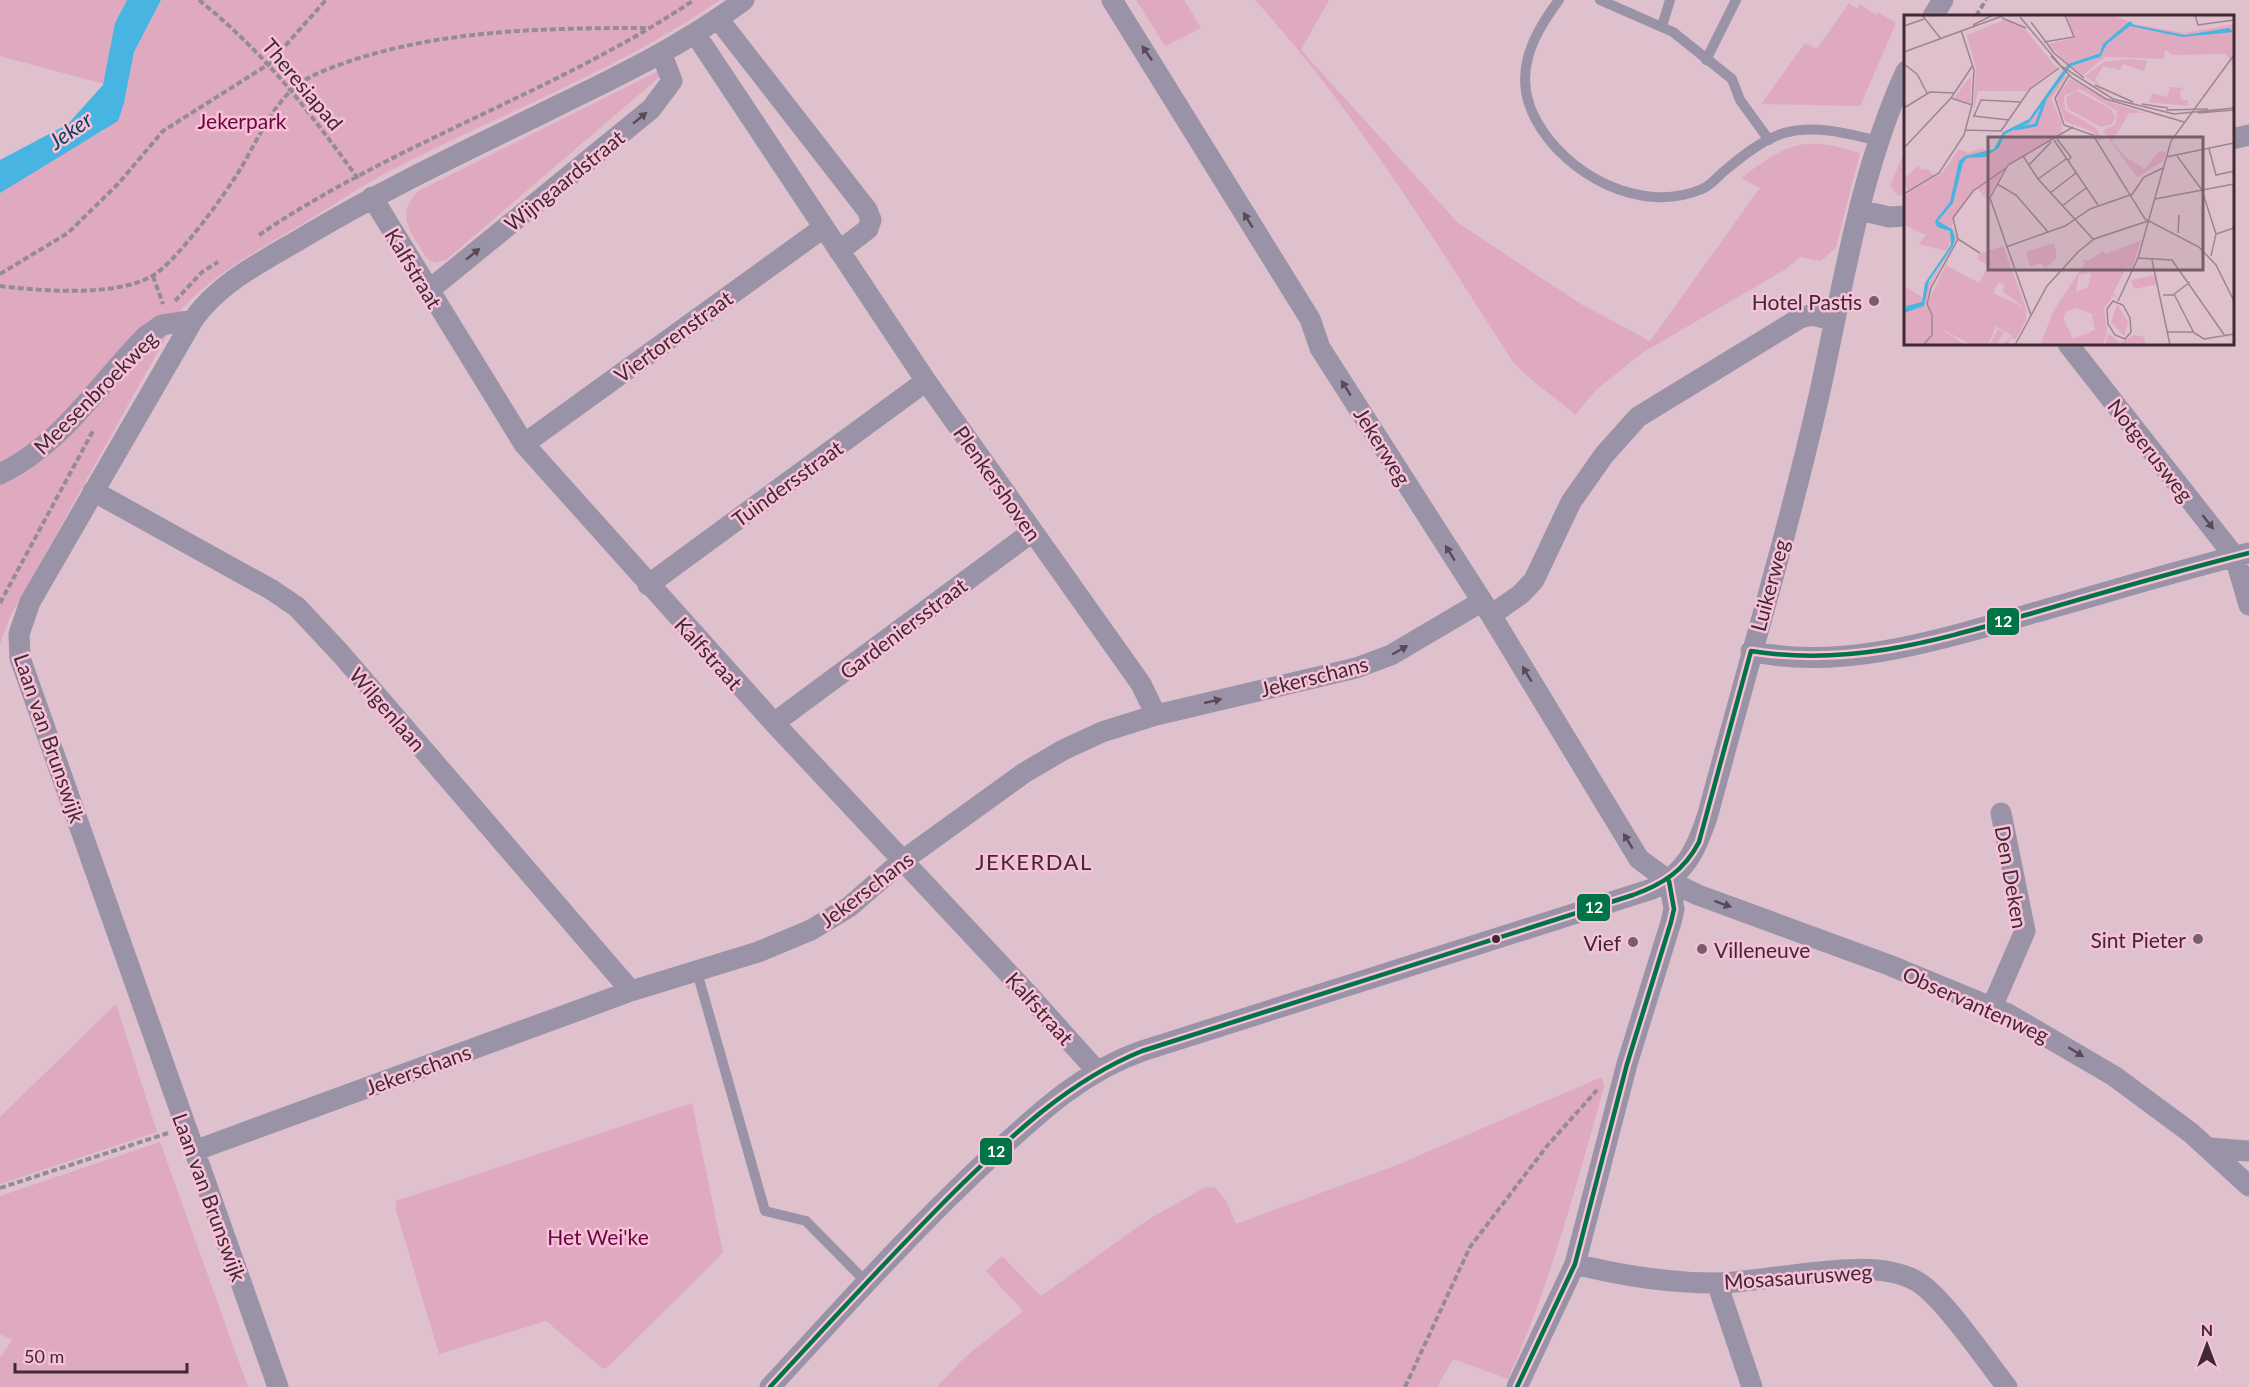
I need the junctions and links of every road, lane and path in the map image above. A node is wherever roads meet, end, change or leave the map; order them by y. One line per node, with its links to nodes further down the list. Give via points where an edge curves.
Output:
1 (199, 0): 19 (path, Theresiapad)
2 (326, 0): 19 (path)
3 (694, 0): 21 (path, via 650,28 493,31 394,48 336,66)
4 (744, 0): 14 (street)
5 (1112, 0): 47 (street, Jekerweg, one-way to 5, via 1320,348 1310,319)
6 (1559, 0): 24 (lane, via 1532,42 1524,82 1532,114 1547,141 1582,171 1634,194 1656,198 1681,196 1704,188 1742,156)
7 (1600, 0): 15 (lane)
8 (1670, 0): 15 (lane)
9 (1736, 0): 18 (lane)
10 (1943, 0): 12 (street)
11 (1986, 0): 13 (path)
12 (1934, 15)
13 (1977, 15)
14 (719, 20): 16 (street); 30 (street, via 867,210 871,220 868,229)
15 (1662, 26): 18 (lane)
16 (696, 35): 17 (street); 29 (street, Plenkershoven)
17 (662, 55): 26 (street); 34 (street, Wijngaardstraat, one-way to 17, via 651,109 672,81)
18 (1706, 60): 24 (lane, via 1731,79 1740,100)
19 (269, 64): 21 (path, Theresiapad); 31 (path, via 163,131 118,184 68,233)
20 (1904, 74): 25 (street, Luikerweg)
21 (292, 89): 26 (path, Theresiapad); 32 (path, via 229,188)
22 (2249, 135): 23 (street)
23 (2234, 139)
24 (1769, 140): 25 (lane, via 1784,133 1810,130)
25 (1879, 141): 27 (street, Luikerweg)
26 (372, 197): 34 (street, Kalfstraat); 35 (street, Laan van Brunswijk, via 221,289)
27 (1860, 210): 28 (street); 36 (street, Luikerweg)
28 (1904, 216)
29 (822, 228): 30 (street, Plenkershoven); 40 (street, Viertorenstraat)
30 (839, 251): 39 (street, Plenkershoven)
31 (0, 274)
32 (153, 276): 33 (path, via 106,288 72,291); 37 (path)
33 (0, 286)
34 (428, 291): 40 (street, Kalfstraat)
35 (193, 320): 37 (street, Meesenbroekweg); 42 (street, Laan van Brunswijk)
36 (1833, 320): 47 (street, Jekerschans, via 1811,315 1800,318 1638,417 1604,455 1571,502 1534,580 1521,594); 48 (street, Luikerweg, via 1819,395)
37 (170, 323): 41 (street, Meesenbroekweg, via 146,336 52,439)
38 (2069, 345): 44 (street, Notgerusweg, one-way to 44)
39 (926, 381): 43 (street, Plenkershoven); 45 (street, Tuindersstraat)
40 (524, 444): 45 (street, Kalfstraat)
41 (0, 474)
42 (93, 491): 55 (street, Wilgenlaan, via 244,573 297,607); 59 (street, Laan van Brunswijk, via 30,602 19,634 19,650)
43 (1032, 532): 49 (street, Plenkershoven, via 1142,684); 50 (street, Gardeniersstraat)
44 (2242, 555): 46 (street); 48 (street, via 1946,638 1814,660)
45 (648, 585): 50 (street, Kalfstraat)
46 (2249, 605)
47 (1486, 609): 49 (street, Jekerschans, one-way to 47, via 1356,668); 53 (street, Jekerweg, one-way to 47, via 1639,859)
48 (1751, 651): 53 (street, Luikerweg, via 1699,842 1684,867)
49 (1156, 715): 52 (street, Jekerschans, via 1102,732 1024,773)
50 (774, 723): 52 (street, Kalfstraat)
51 (2001, 813): 56 (street, Den Deken, via 2025,931)
52 (902, 861): 54 (street, Jekerschans, via 849,907 811,930); 57 (street, Kalfstraat)
53 (1669, 881): 56 (street, Observantenweg, one-way to 56); 57 (street, via 1142,1051); 65 (street, via 1674,909 1671,922 1627,1064)
54 (697, 972): 55 (street, Jekerschans); 66 (lane, via 765,1212 807,1221)
55 (632, 991): 61 (street, Jekerschans)
56 (1992, 1007): 60 (street, Observantenweg, one-way to 60, via 2062,1043 2114,1076)
57 (1096, 1070): 66 (street, via 1029,1123 962,1184)
58 (1600, 1086): 70 (path, via 1547,1146 1470,1247)
59 (185, 1127): 61 (street, Laan van Brunswijk); 64 (path)
60 (2209, 1148): 62 (street); 63 (street, Observantenweg)
61 (194, 1151): 68 (street, Laan van Brunswijk)
62 (2249, 1151)
63 (2249, 1186)
64 (0, 1188)
65 (1575, 1264): 67 (street, Mosasaurusweg, via 1687,1282); 71 (street)
66 (866, 1282): 69 (street)
67 (1718, 1283): 72 (street); 73 (street, Mosasaurusweg, via 1873,1269 1900,1274 1929,1289)
68 (278, 1387)
69 (770, 1387)
70 (1405, 1387)
71 (1517, 1387)
72 (1752, 1387)
73 (2007, 1387)

